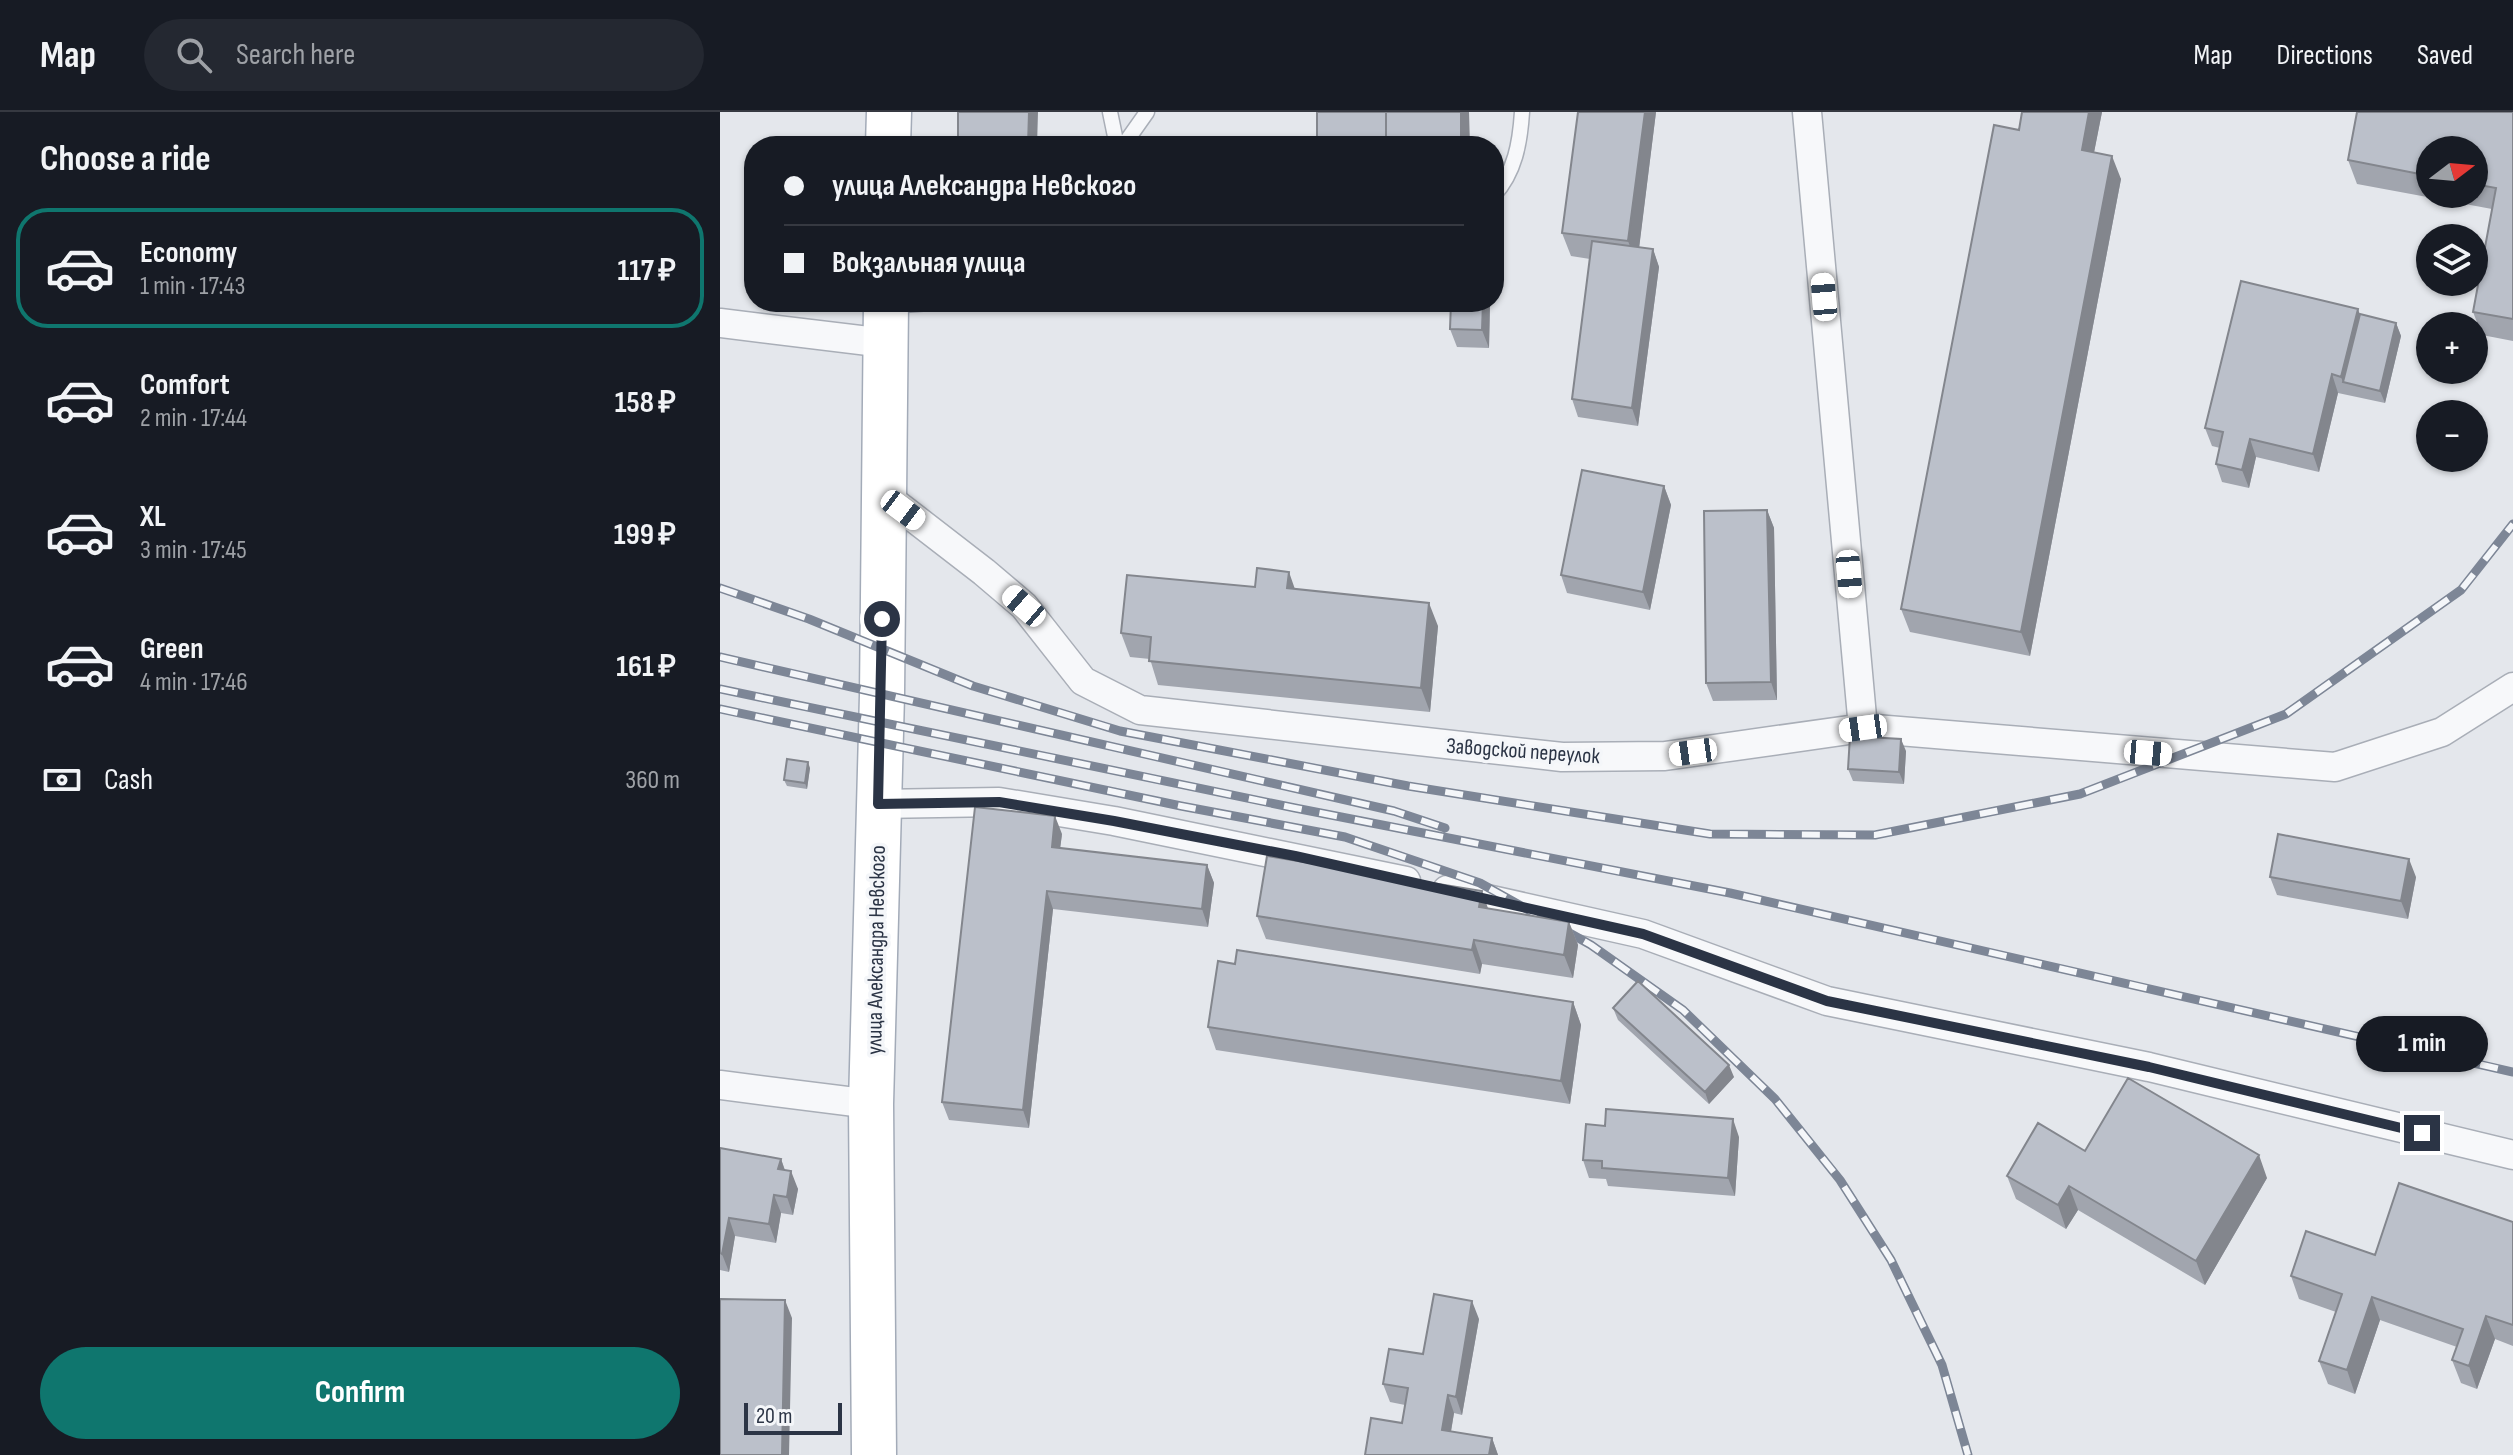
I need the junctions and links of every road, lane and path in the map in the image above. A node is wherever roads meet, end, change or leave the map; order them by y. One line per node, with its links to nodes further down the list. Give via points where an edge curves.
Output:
1 (889, 112): 6 (main road)
2 (1110, 112): 7 (lane)
3 (1147, 112): 8 (lane)
4 (1522, 112): 9 (lane, via 1514,166)
5 (1807, 112): 14 (street)
6 (888, 136)
7 (1117, 136)
8 (1128, 136)
9 (1504, 180)
10 (885, 317): 11 (street); 12 (main road, улица Александра Невского)
11 (720, 323)
12 (883, 494): 14 (street, Заводской переулок, via 1024,606 1083,681 1140,710 1562,757 1665,756); 15 (main road, улица Александра Невского)
13 (2513, 687): 14 (street, Заводской переулок, via 2442,732 2335,767)
14 (1863, 728)
15 (878, 804): 17 (main road, улица Александра Невского); 18 (street, via 999,802 1295,856 1643,934 1827,1001 2149,1067)
16 (720, 1085): 17 (street)
17 (871, 1104): 19 (main road, улица Александра Невского)
18 (2513, 1155)
19 (874, 1455)

